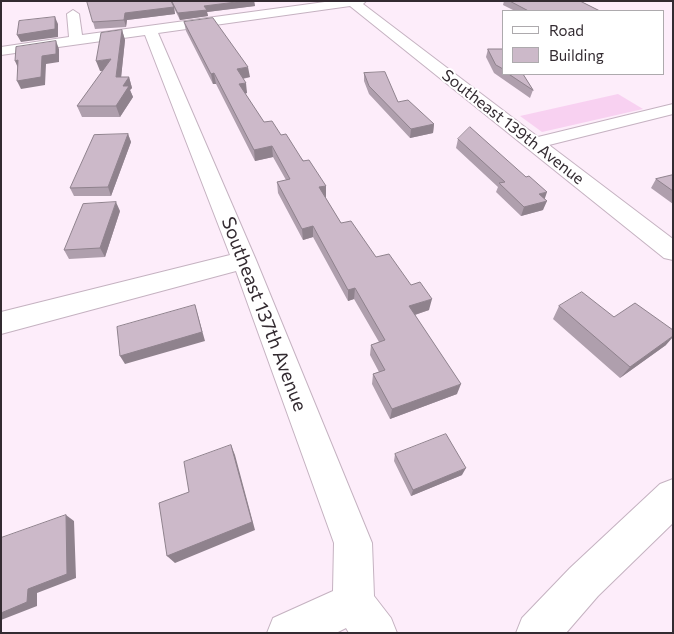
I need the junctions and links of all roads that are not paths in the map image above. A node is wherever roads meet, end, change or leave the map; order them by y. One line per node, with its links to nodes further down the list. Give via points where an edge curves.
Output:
1 (297, 1): 3 (street)
2 (357, 2): 3 (street); 9 (street, Southeast 139th Avenue)
3 (310, 8): 5 (street)
4 (73, 14): 6 (street)
5 (150, 30): 6 (street); 11 (street, Southeast 137th Avenue)
6 (76, 40): 7 (street)
7 (1, 51)
8 (673, 109): 9 (street)
9 (535, 143): 10 (street, Southeast 139th Avenue)
10 (673, 252)
11 (244, 260): 12 (street); 14 (street, Southeast 137th Avenue, via 353,542)
12 (1, 323)
13 (673, 496): 16 (street, via 584,582)
14 (365, 618): 15 (street)
15 (288, 633)
16 (537, 633)

